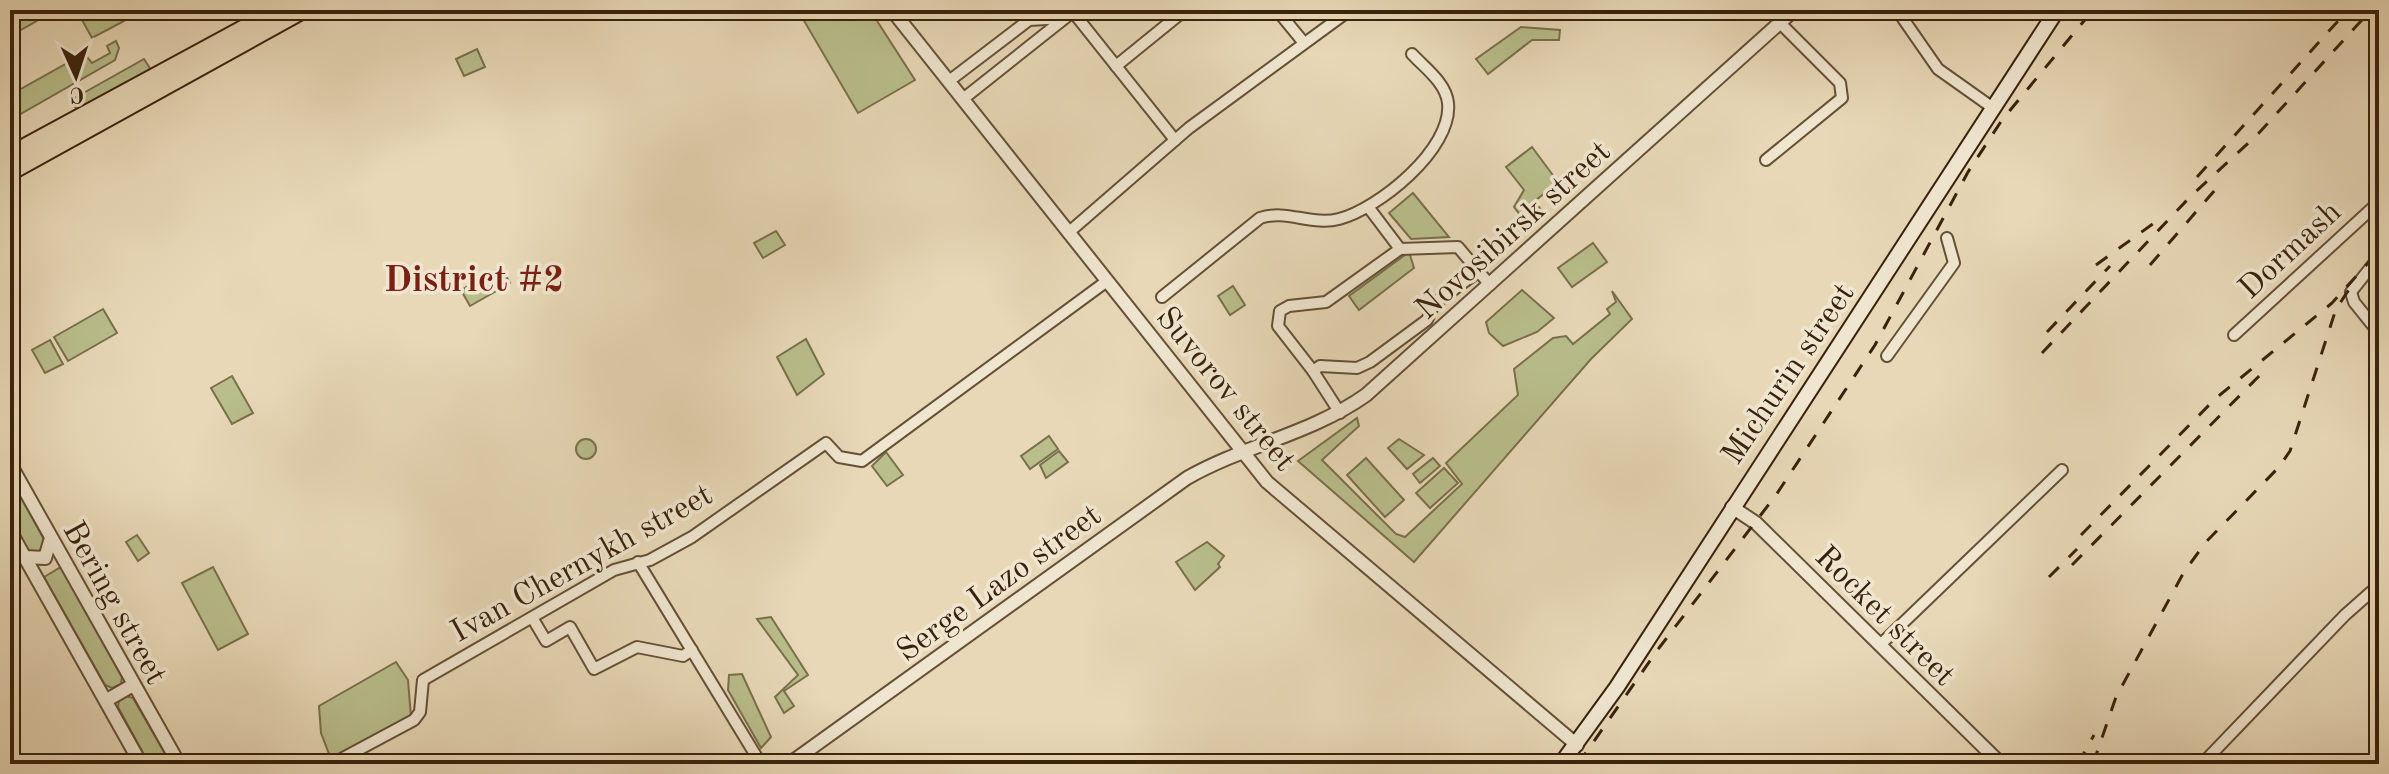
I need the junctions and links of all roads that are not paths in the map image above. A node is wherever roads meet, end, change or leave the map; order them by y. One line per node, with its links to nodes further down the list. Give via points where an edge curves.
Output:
1 (278, 10): 19 (main road)
2 (303, 10): 21 (main road)
3 (892, 10): 15 (street, Suvorov street)
4 (1277, 10): 12 (street)
5 (1350, 10): 12 (street)
6 (1794, 10): 11 (street, Novosibirsk street)
7 (1897, 10): 17 (street, via 1938,69)
8 (2057, 10): 17 (main road, Michurin street)
9 (1179, 12): 14 (street)
10 (1070, 13): 14 (street); 15 (street, via 1029,20); 16 (street)
11 (1780, 23): 20 (street, via 1840,83 1842,98); 30 (street, Novosibirsk street)
12 (1304, 43): 18 (street)
13 (1412, 54): 23 (street, via 1445,93 1448,114 1429,156)
14 (1116, 66): 18 (street)
15 (949, 81): 16 (street, Suvorov street)
16 (963, 99): 24 (street, Suvorov street)
17 (1993, 108): 40 (main road, Michurin street)
18 (1175, 140): 24 (street)
19 (10, 155)
20 (1766, 160)
21 (10, 172)
22 (2379, 202): 33 (street, Dormash)
23 (1369, 208): 26 (street); 31 (street, via 1329,221 1274,213 1260,218)
24 (1068, 233): 29 (street, Suvorov street)
25 (1947, 238): 34 (street, via 1954,263)
26 (1400, 249): 28 (street, via 1458,247); 35 (street, via 1326,302 1280,311 1278,326)
27 (2379, 257): 32 (street, via 2351,289 2354,302)
28 (1479, 271): 30 (street); 35 (street, via 1434,304 1427,320 1370,362)
29 (1107, 281): 37 (street, Suvorov street); 44 (street, Ivan Chernykh street, via 862,461 839,457 826,443 692,537)
30 (1490, 285): 36 (street, Novosibirsk street)
31 (1162, 297)
32 (2379, 333)
33 (2234, 335)
34 (1887, 356)
35 (1313, 371): 36 (street)
36 (1340, 413): 37 (street, Novosibirsk street)
37 (1244, 452): 51 (street, Suvorov street, via 1267,482); 52 (street, Serge Lazo street, via 1187,478)
38 (10, 464): 42 (street, Bering street)
39 (2062, 470): 47 (street)
40 (1732, 507): 47 (street, Rocket street, via 1756,523); 51 (main road, Michurin street)
41 (10, 531): 43 (street, Bering street)
42 (51, 538): 43 (street, via 45,558); 49 (street, Bering street)
43 (25, 557): 50 (street, Bering street)
44 (638, 562): 46 (street, Ivan Chernykh street, via 614,570); 48 (street)
45 (2379, 585): 60 (street)
46 (533, 619): 48 (street, via 546,641 570,627 594,669 637,647 683,656); 55 (street, Ivan Chernykh street, via 423,680 420,712 414,720)
47 (1880, 645): 59 (street, Rocket street)
48 (692, 650): 56 (street)
49 (133, 685): 50 (street); 54 (street, Bering street)
50 (107, 700): 53 (street, Bering street)
51 (1577, 745): 58 (main road, Michurin street)
52 (807, 759): 57 (street, Serge Lazo street)
53 (141, 764)
54 (179, 764)
55 (332, 764)
56 (761, 764)
57 (789, 764)
58 (1561, 764)
59 (2001, 764)
60 (2202, 764)

